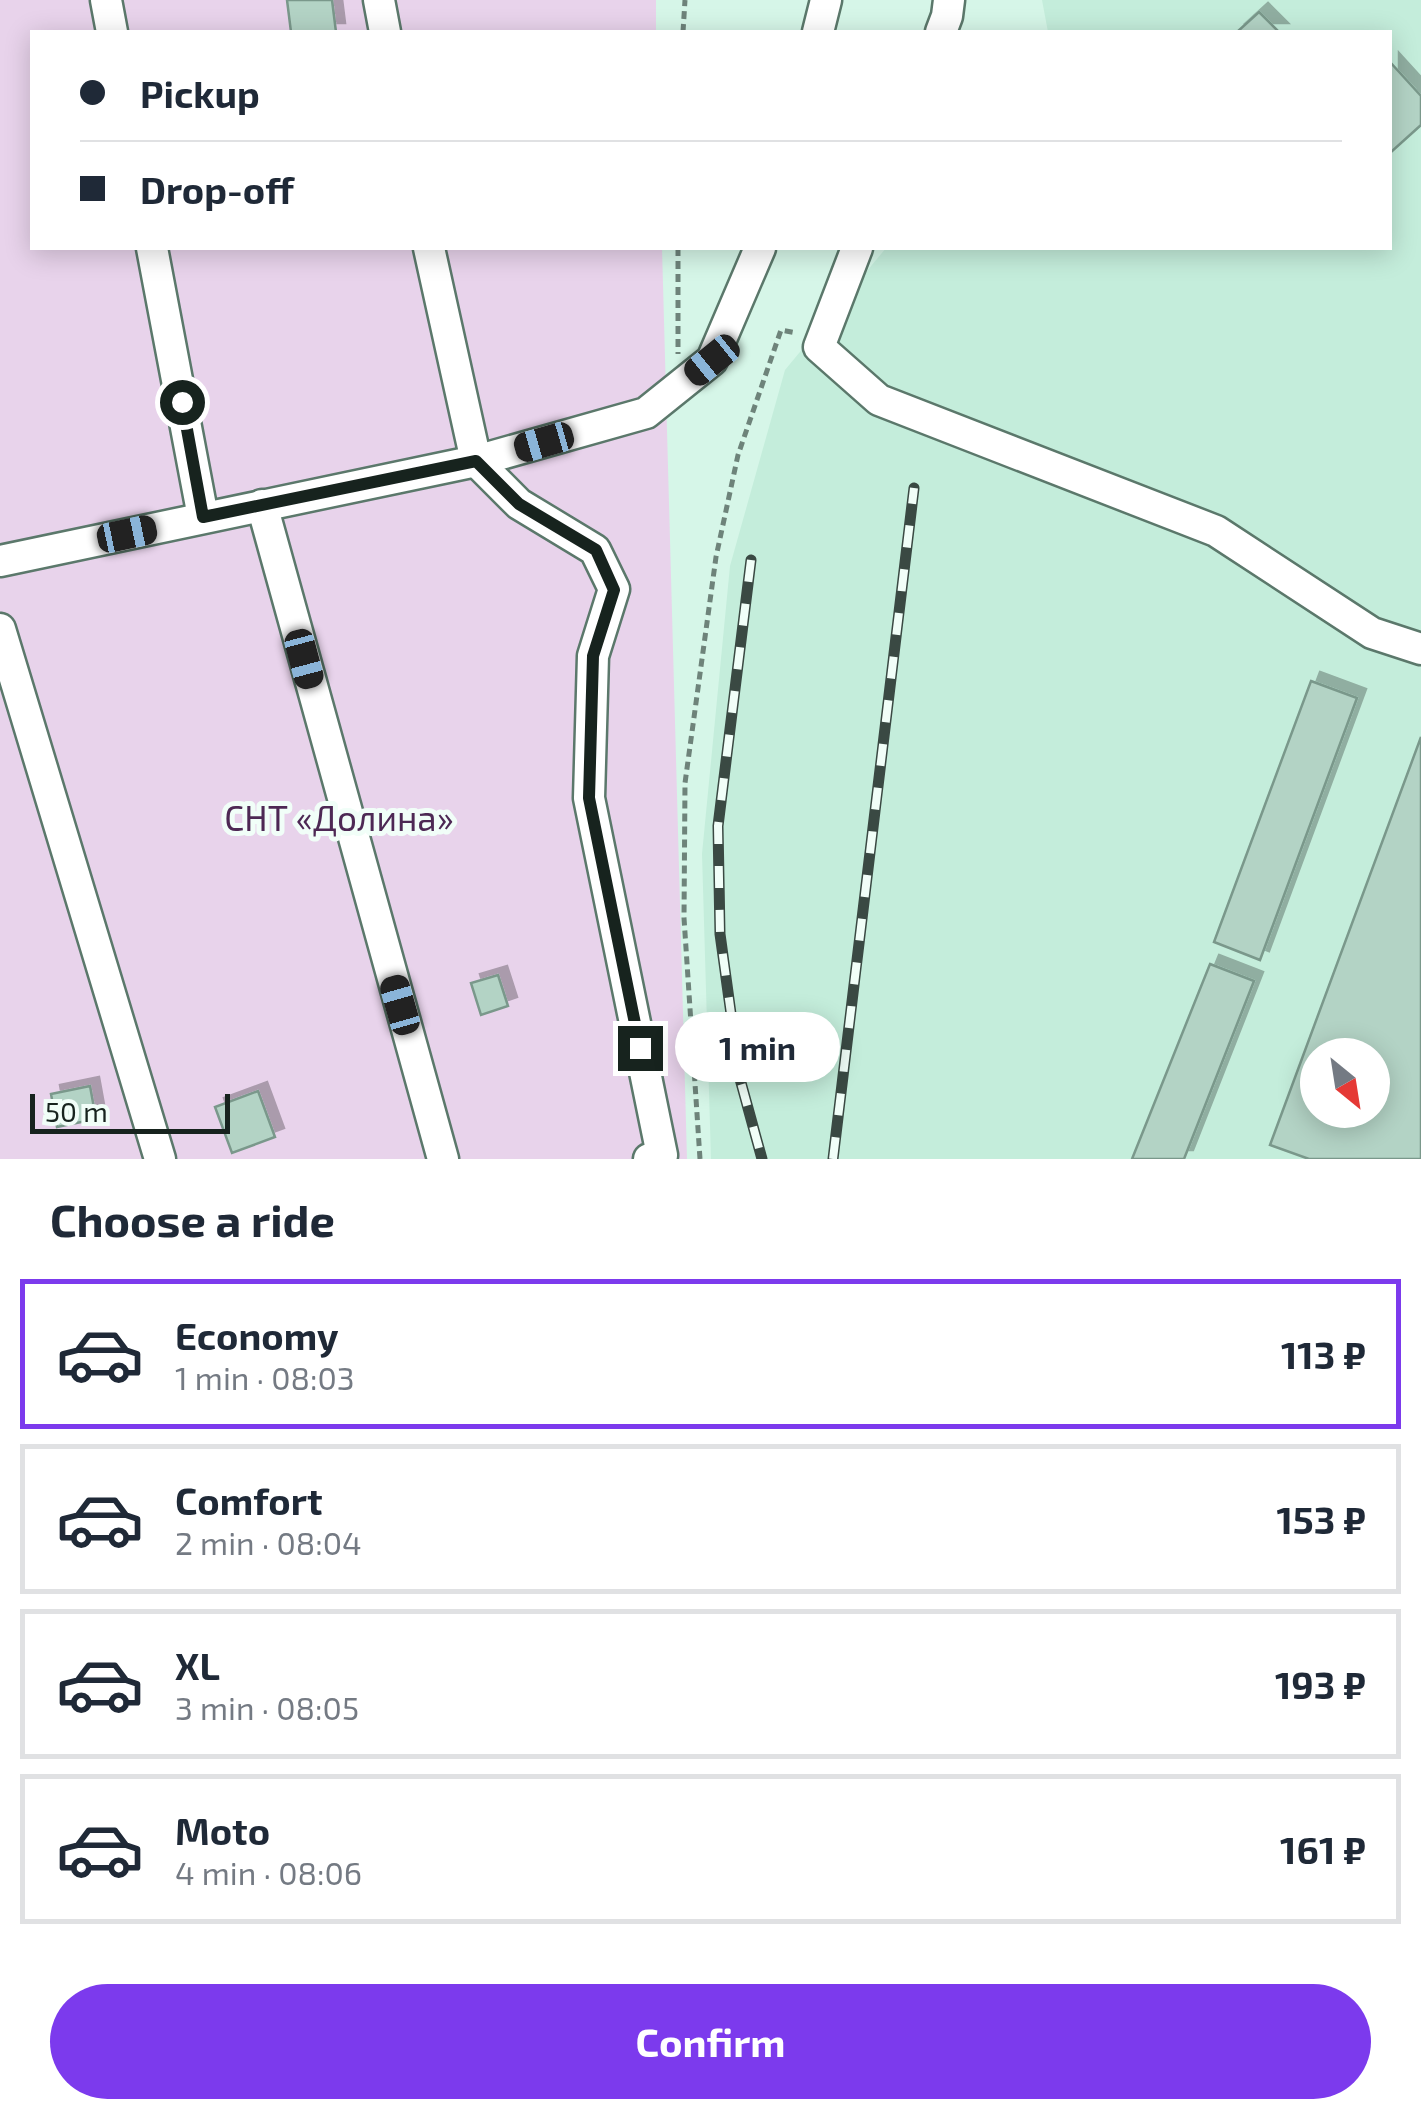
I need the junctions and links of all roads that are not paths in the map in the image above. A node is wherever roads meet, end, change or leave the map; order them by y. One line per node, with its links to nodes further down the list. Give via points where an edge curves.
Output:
1 (106, 0): 5 (street)
2 (379, 0): 6 (street)
3 (826, 0): 7 (street)
4 (949, 0): 8 (street)
5 (112, 30)
6 (385, 30)
7 (818, 30)
8 (942, 30)
9 (152, 250): 15 (street)
10 (430, 250): 13 (street)
11 (759, 250): 13 (street, via 712,360 646,413)
12 (855, 250): 18 (street, via 819,347 879,400 1216,530 1372,633)
13 (476, 461): 14 (street); 21 (street, via 519,504 596,550 614,590 593,656 589,798 662,1155)
14 (262, 505): 15 (street); 20 (street)
15 (203, 517): 16 (street)
16 (0, 562)
17 (0, 629): 19 (street)
18 (1421, 650)
19 (160, 1159)
20 (442, 1159)
21 (648, 1159)

